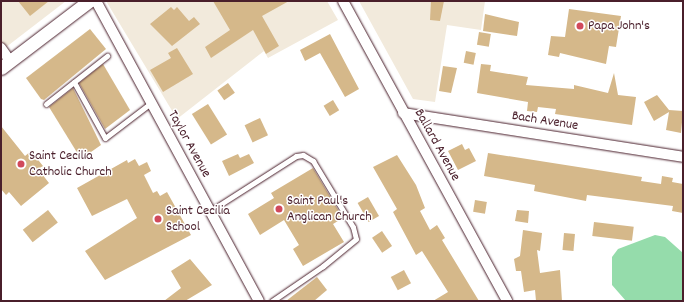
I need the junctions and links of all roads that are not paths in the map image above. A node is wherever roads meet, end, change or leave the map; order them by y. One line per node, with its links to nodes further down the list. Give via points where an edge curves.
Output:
1 (89, 1): 6 (main road)
2 (96, 1): 9 (street, Taylor Avenue)
3 (343, 1): 10 (street, Ballard Avenue)
4 (1, 48): 6 (street)
5 (107, 56): 7 (lane)
6 (6, 64)
7 (74, 82): 8 (lane); 9 (lane, via 105,138)
8 (46, 104)
9 (151, 104): 12 (street, Taylor Avenue)
10 (403, 113): 11 (street, Bach Avenue); 15 (street, Ballard Avenue)
11 (683, 157)
12 (210, 211): 13 (street, Taylor Avenue); 14 (lane, via 303,155 313,161 353,227 356,239)
13 (259, 301)
14 (272, 301)
15 (507, 301)

